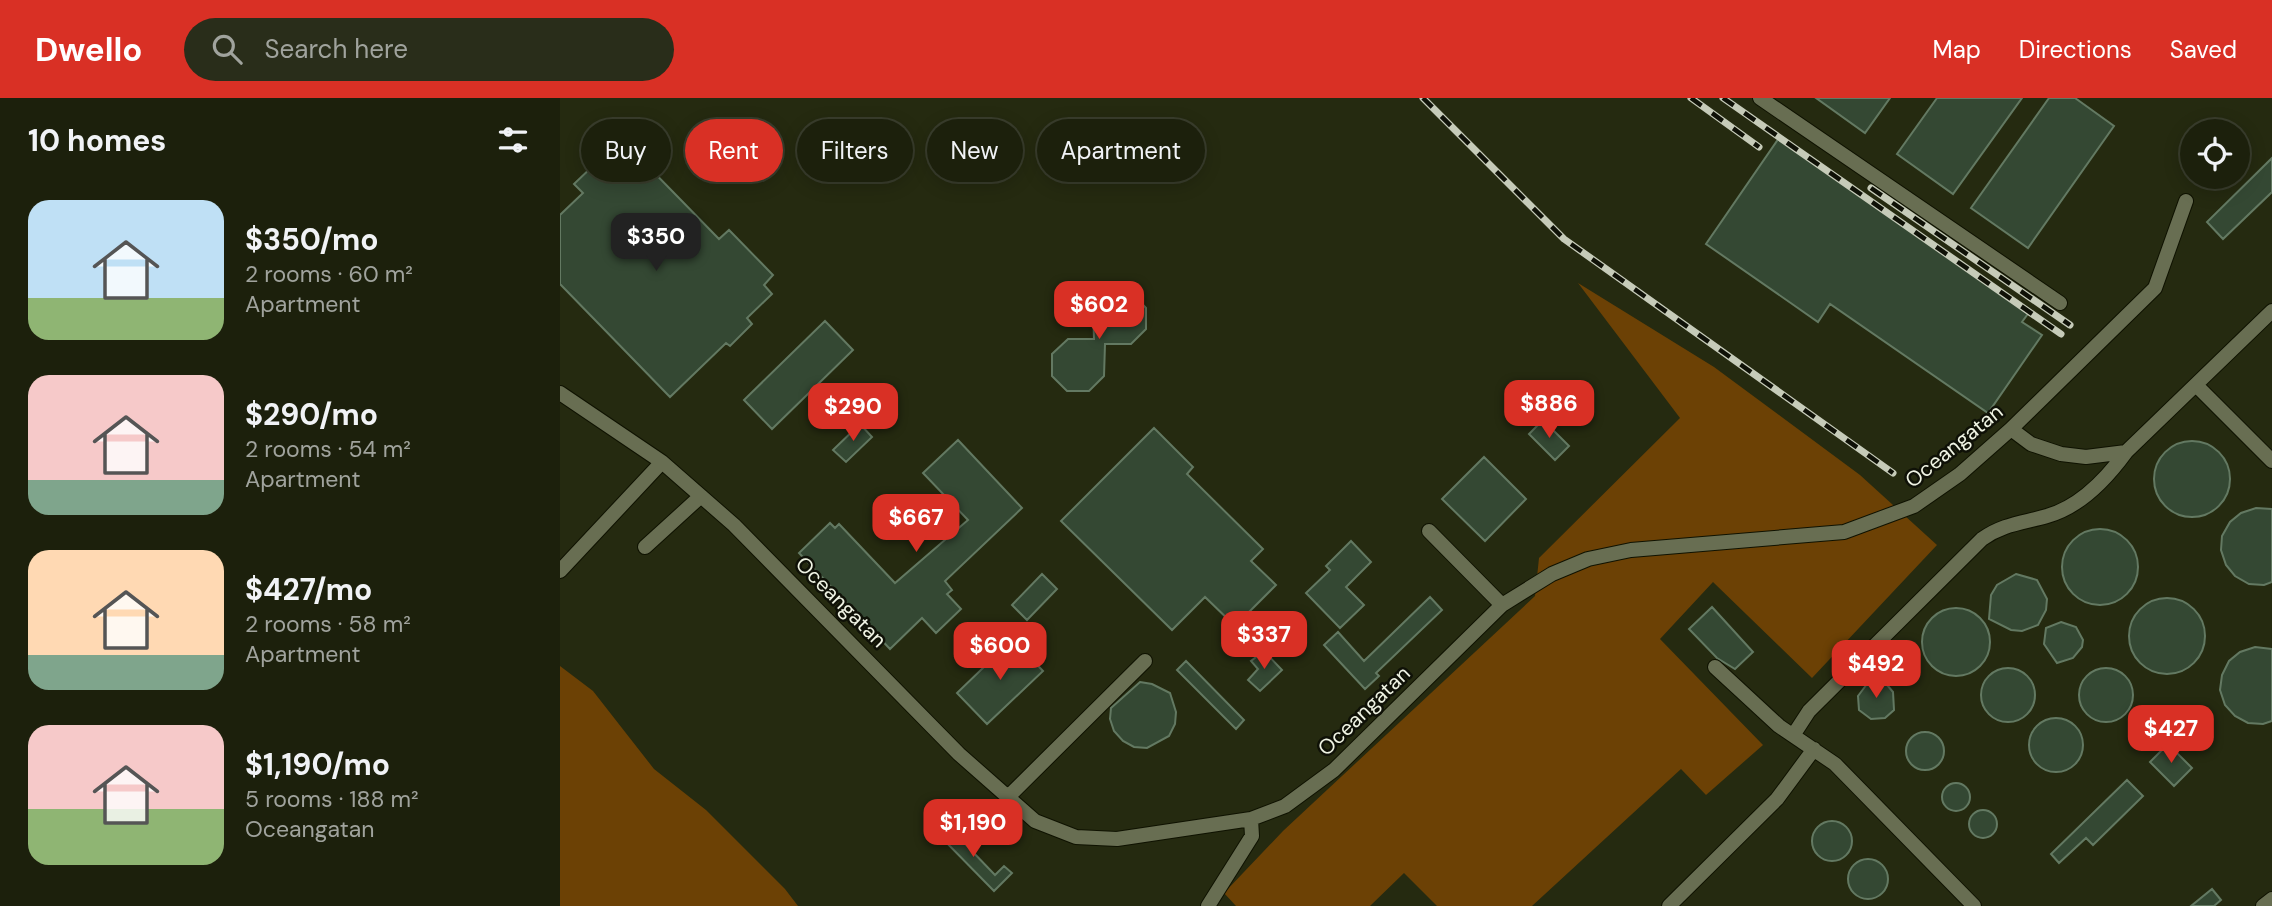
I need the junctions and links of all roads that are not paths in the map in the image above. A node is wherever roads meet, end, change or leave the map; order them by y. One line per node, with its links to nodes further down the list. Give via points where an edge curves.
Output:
1 (1760, 98): 3 (street)
2 (2186, 201): 7 (street, Oceangatan, via 2155,288)
3 (2060, 303)
4 (2272, 311): 5 (street)
5 (2196, 385): 8 (street); 9 (street)
6 (560, 393): 10 (street, Oceangatan)
7 (2011, 429): 8 (street, via 2031,444 2061,454 2086,457); 15 (street, Oceangatan, via 1960,474 1914,506 1881,520 1844,532 1631,550 1588,559 1552,574)
8 (2126, 452): 18 (street, via 2110,474 2071,506 1997,528 1982,539 1817,702)
9 (2272, 461)
10 (662, 462): 11 (street, Oceangatan); 14 (street)
11 (701, 496): 13 (street); 20 (street, Oceangatan)
12 (1429, 531): 15 (street)
13 (645, 547)
14 (560, 571)
15 (1502, 605): 21 (street, Oceangatan, via 1311,789 1285,806)
16 (1145, 661): 20 (street)
17 (1715, 667): 18 (street, via 1779,726)
18 (1794, 734): 19 (street)
19 (1814, 749): 24 (street, via 1777,799); 25 (street, via 1835,764)
20 (1008, 797): 21 (street, Oceangatan, via 1035,821 1076,837 1117,839)
21 (1251, 819): 23 (street, via 1252,836)
22 (2272, 899): 26 (street)
23 (1208, 906)
24 (1669, 906)
25 (1974, 906)
26 (2263, 906)

